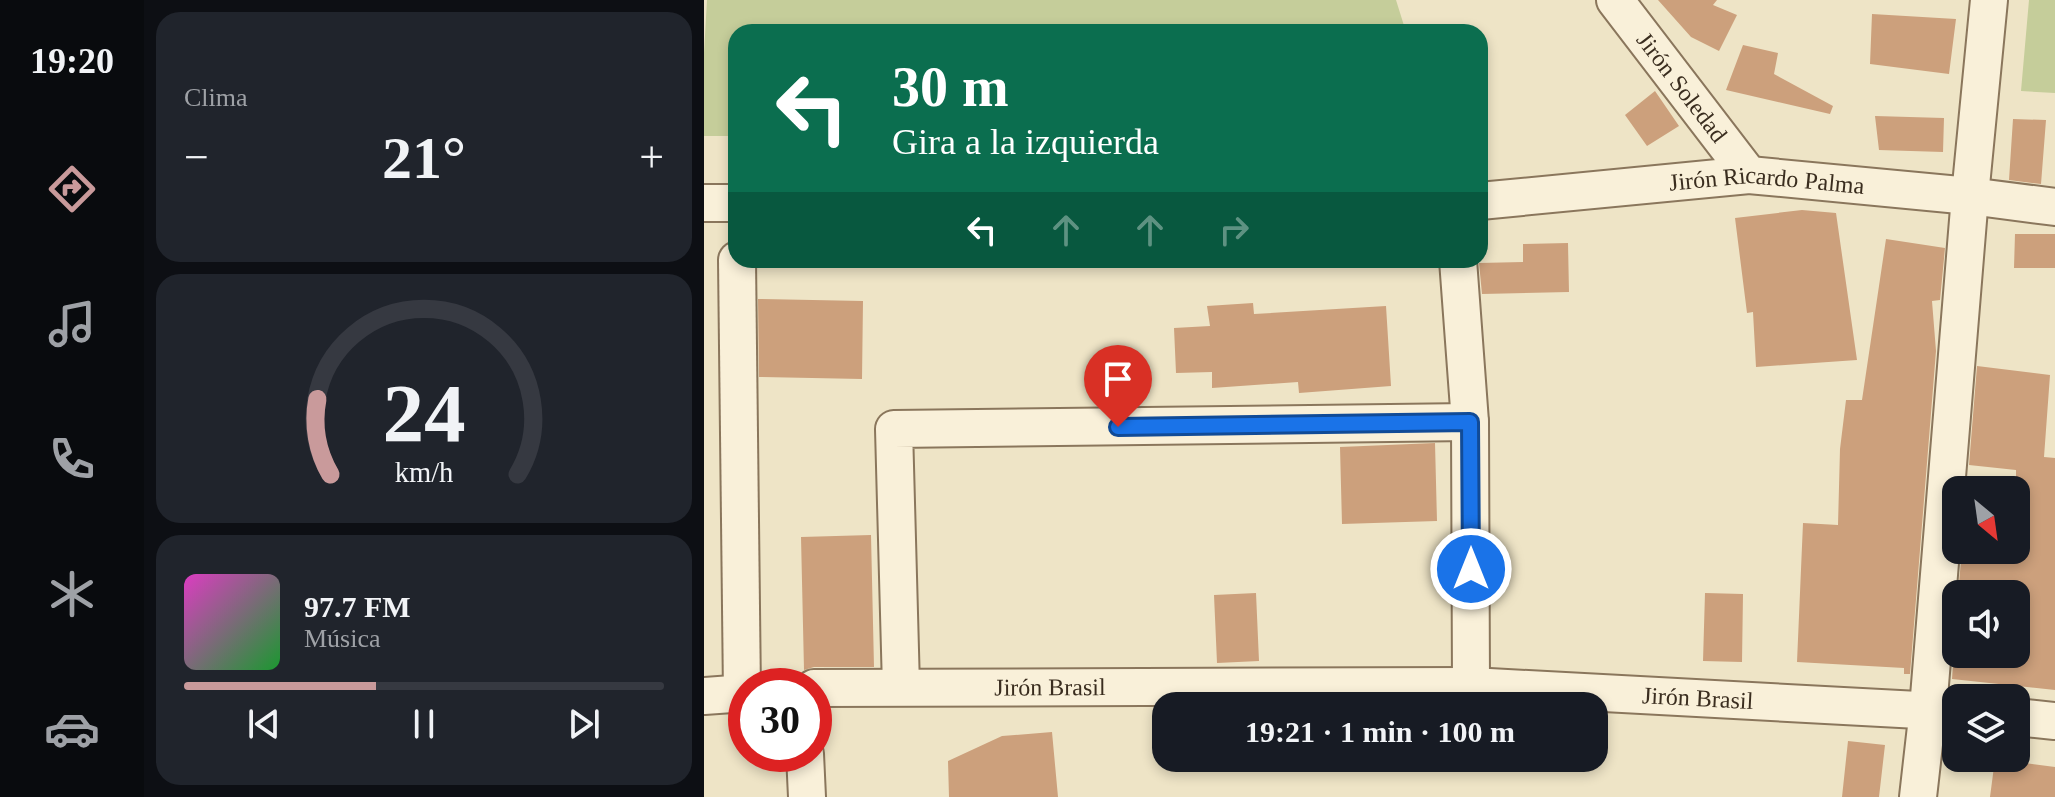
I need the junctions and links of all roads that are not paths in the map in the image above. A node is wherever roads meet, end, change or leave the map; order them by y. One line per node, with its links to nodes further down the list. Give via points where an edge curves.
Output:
1 (1615, 0): 3 (street, Jirón Soledad)
2 (1989, 0): 4 (street)
3 (1749, 175): 4 (street, Jirón Ricardo Palma); 5 (street, Jirón Ricardo Palma)
4 (1970, 196): 8 (street, Jirón Ricardo Palma); 13 (street)
5 (1488, 200)
6 (704, 203): 7 (street)
7 (728, 203)
8 (2055, 207)
9 (737, 268): 12 (street)
10 (1459, 268): 11 (street)
11 (1470, 422): 14 (street); 15 (street, via 894,429)
12 (744, 668)
13 (1943, 684)
14 (1471, 686): 15 (street, Jirón Brasil); 19 (street, Jirón Brasil)
15 (901, 687): 16 (street, Jirón Brasil)
16 (832, 688)
17 (728, 694): 18 (street)
18 (704, 696)
19 (1942, 710): 24 (street)
20 (2030, 718): 21 (street)
21 (2055, 721)
22 (806, 772): 23 (street)
23 (807, 797)
24 (1918, 797)

